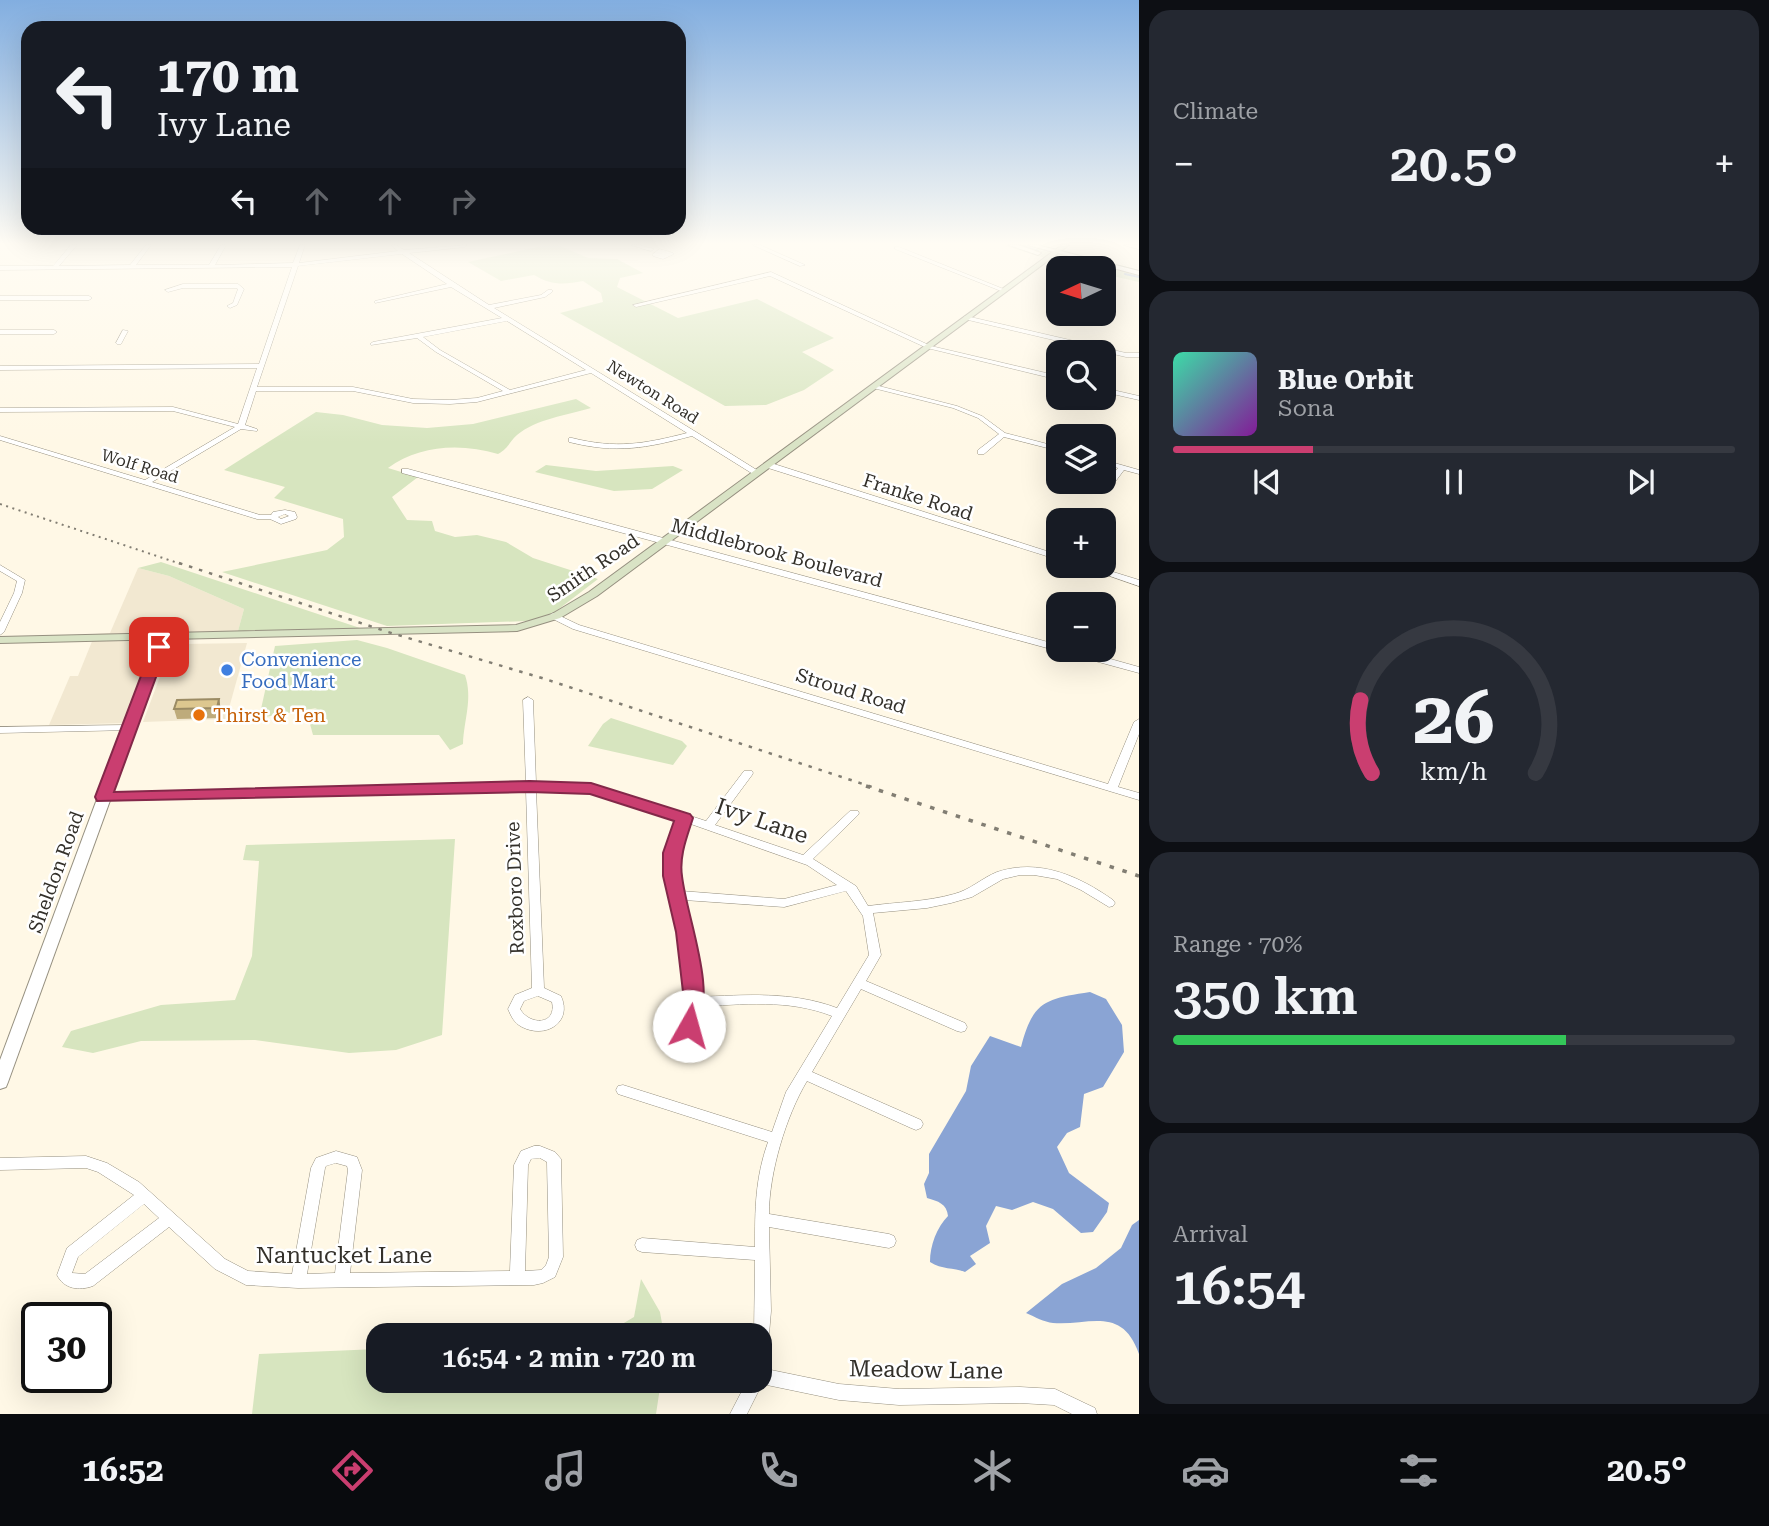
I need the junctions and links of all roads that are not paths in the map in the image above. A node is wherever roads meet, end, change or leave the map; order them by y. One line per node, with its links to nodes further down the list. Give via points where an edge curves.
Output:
1 (280, 311): 15 (street)
2 (497, 311): 5 (street, Newton Road)
3 (851, 311): 13 (street)
4 (976, 311): 6 (main road, Smith Road)
5 (509, 318): 10 (street); 17 (street, Newton Road)
6 (967, 318): 13 (main road, Smith Road); 14 (street)
7 (125, 331): 11 (street)
8 (0, 332): 9 (street)
9 (54, 332)
10 (420, 337): 12 (street); 21 (street)
11 (119, 343)
12 (373, 344)
13 (929, 347): 18 (street); 19 (main road, Smith Road)
14 (1139, 355)
15 (261, 366): 16 (street); 20 (street)
16 (0, 368)
17 (592, 371): 21 (street); 27 (street, Newton Road)
18 (1046, 375)
19 (875, 387): 28 (street, via 955,407); 34 (main road, Smith Road)
20 (255, 389): 21 (street, via 353,389 414,401 450,402); 25 (street)
21 (509, 392)
22 (1116, 393): 23 (street)
23 (1139, 398)
24 (0, 410): 25 (street, via 173,409)
25 (242, 426): 26 (street); 40 (street)
26 (255, 429)
27 (694, 433): 30 (street, via 638,448 591,446); 37 (street, Newton Road)
28 (1003, 434): 31 (street); 32 (street)
29 (0, 438): 40 (street, Wolf Road)
30 (572, 440)
31 (1046, 446)
32 (981, 452)
33 (1116, 465): 35 (street)
34 (768, 466): 37 (main road, Smith Road); 43 (street, Franke Road)
35 (1123, 467): 38 (street); 39 (street)
36 (405, 471): 42 (street, Middlebrook Boulevard)
37 (757, 472): 42 (main road, Smith Road)
38 (1139, 472)
39 (1116, 476)
40 (147, 482): 41 (street, Wolf Road)
41 (273, 517)
42 (664, 541): 47 (main road, Smith Road, via 593,594); 51 (street, Middlebrook Boulevard)
43 (1046, 554)
44 (0, 567): 48 (street, via 20,580)
45 (1116, 576): 46 (street)
46 (1139, 583)
47 (554, 616): 49 (main road, Smith Road, via 499,629); 60 (street, Stroud Road, via 589,631)
48 (0, 632)
49 (164, 635): 50 (main road, Smith Road); 56 (street, Sheldon Road)
50 (0, 640)
51 (1046, 644)
52 (1110, 662): 53 (street)
53 (1139, 670)
54 (528, 700): 59 (street, Roxboro Drive)
55 (1139, 722): 60 (street)
56 (128, 728): 57 (street); 61 (street, Sheldon Road)
57 (0, 730)
58 (748, 773): 65 (street)
59 (531, 786): 61 (street, Ivy Lane); 64 (street, Ivy Lane, via 591,789); 72 (street, Roxboro Drive)
60 (1112, 788): 62 (street, Stroud Road)
61 (104, 797): 78 (street, Sheldon Road)
62 (1139, 797)
63 (853, 813): 66 (street)
64 (684, 818): 65 (street, Ivy Lane); 68 (street, via 672,853)
65 (708, 827): 66 (street, Ivy Lane)
66 (805, 860): 67 (street, Ivy Lane)
67 (848, 886): 68 (street, via 784,902); 70 (street, Ivy Lane)
68 (677, 895): 73 (street)
69 (1109, 903): 70 (street, via 1063,876 1025,871 1004,874 964,895)
70 (866, 911): 71 (street, Ivy Lane, via 875,955)
71 (859, 983): 74 (street, Ivy Lane); 75 (street)
72 (538, 991)
73 (693, 1002): 74 (street, via 808,1001); 76 (street)
74 (841, 1014): 77 (street, Ivy Lane)
75 (961, 1027)
76 (684, 1044)
77 (804, 1074): 80 (street); 81 (street, Ivy Lane)
78 (0, 1082)
79 (622, 1090): 81 (street)
80 (916, 1124)
81 (776, 1139): 85 (street, Ivy Lane, via 767,1166)
82 (0, 1164): 83 (street, Nantucket Lane, via 86,1162 102,1167)
83 (144, 1195): 84 (street, Nantucket Lane); 84 (street, via 72,1253 64,1275 70,1281 88,1281)
84 (169, 1219): 91 (street, Nantucket Lane, via 220,1264 246,1278)
85 (762, 1219): 86 (street); 88 (street, Ivy Lane)
86 (889, 1241)
87 (642, 1245): 88 (street)
88 (762, 1254): 92 (street, Ivy Lane)
89 (517, 1277): 89 (street, Nantucket Lane, via 544,1277 553,1270 554,1159 546,1152 526,1155 521,1165); 90 (street, Nantucket Lane)
90 (342, 1280): 91 (street, Nantucket Lane); 91 (street, via 355,1170 352,1161 336,1157 321,1162 318,1168)
91 (298, 1281)
92 (761, 1323)
93 (772, 1378): 96 (street, Meadow Lane, via 839,1392 900,1397 1055,1397)
94 (749, 1393): 95 (street)
95 (738, 1414)
96 (1089, 1414)

